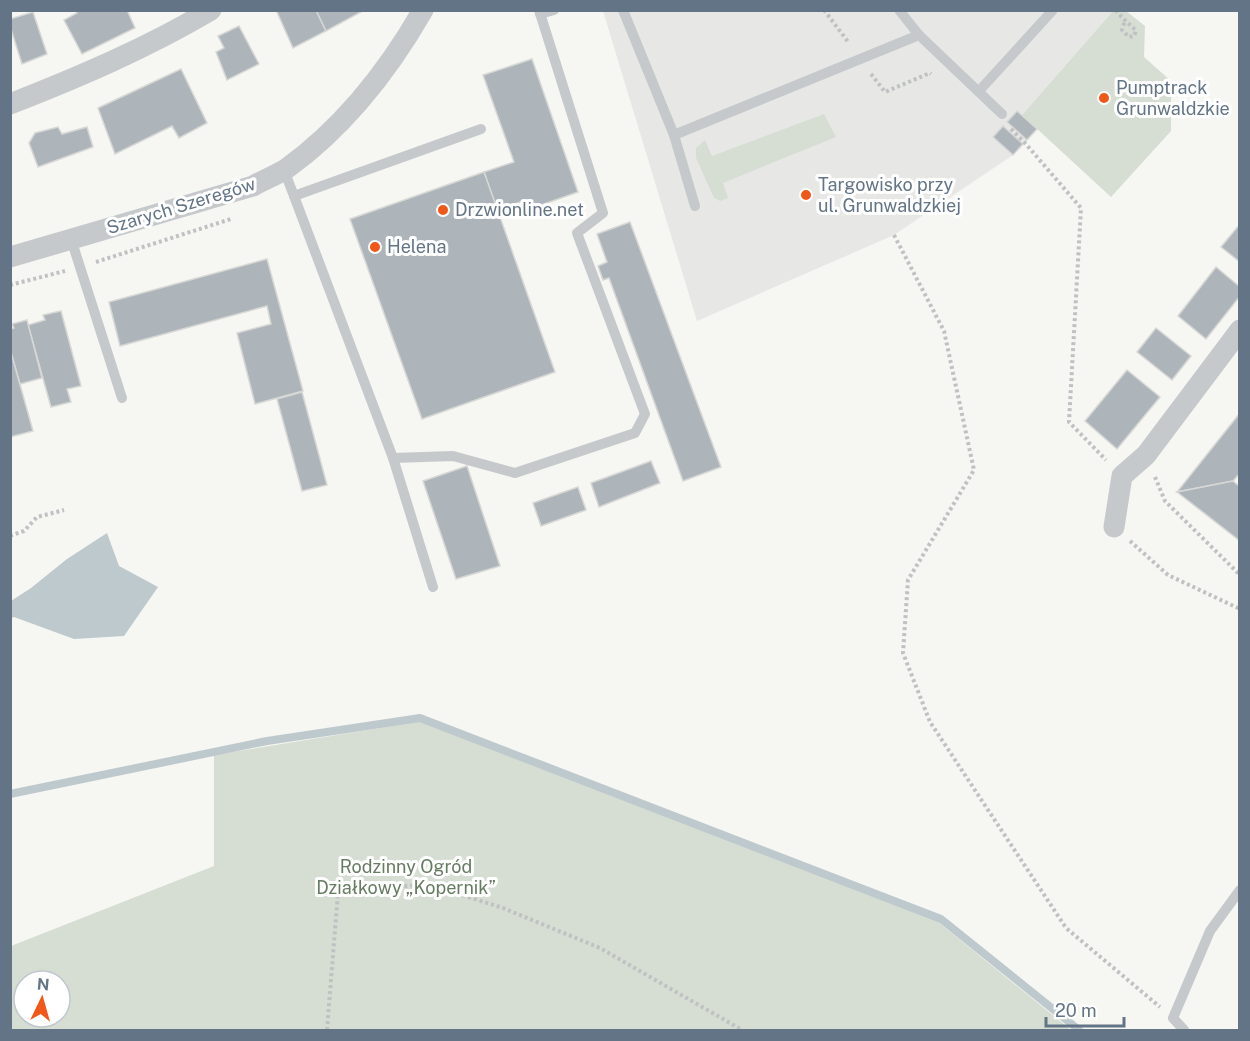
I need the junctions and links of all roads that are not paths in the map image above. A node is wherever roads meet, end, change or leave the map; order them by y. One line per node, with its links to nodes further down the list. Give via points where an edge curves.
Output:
1 (210, 10): 12 (street, via 176,31)
2 (423, 10): 16 (street, Szarych Szeregów, via 372,88 321,141)
3 (554, 10): 7 (lane)
4 (623, 10): 10 (lane)
5 (899, 10): 8 (lane)
6 (1053, 10): 11 (lane)
7 (540, 12): 23 (lane, via 603,213 577,233 645,414 635,434 515,473 453,456)
8 (919, 35): 11 (lane); 15 (lane)
9 (647, 40): 10 (lane)
10 (636, 45): 15 (lane)
11 (979, 92): 13 (lane)
12 (10, 104)
13 (1002, 114)
14 (481, 129): 17 (lane)
15 (674, 135): 18 (lane)
16 (284, 170): 17 (lane); 19 (street, Szarych Szeregów, via 253,186)
17 (294, 196): 23 (lane)
18 (695, 207)
19 (71, 239): 20 (street, Szarych Szeregów); 22 (lane)
20 (10, 257)
21 (1237, 338): 24 (street, via 1146,455 1122,476)
22 (122, 398)
23 (393, 458): 25 (lane)
24 (1114, 526)
25 (434, 587)
26 (1239, 890): 27 (lane, via 1210,931 1173,1018)
27 (1184, 1030)

